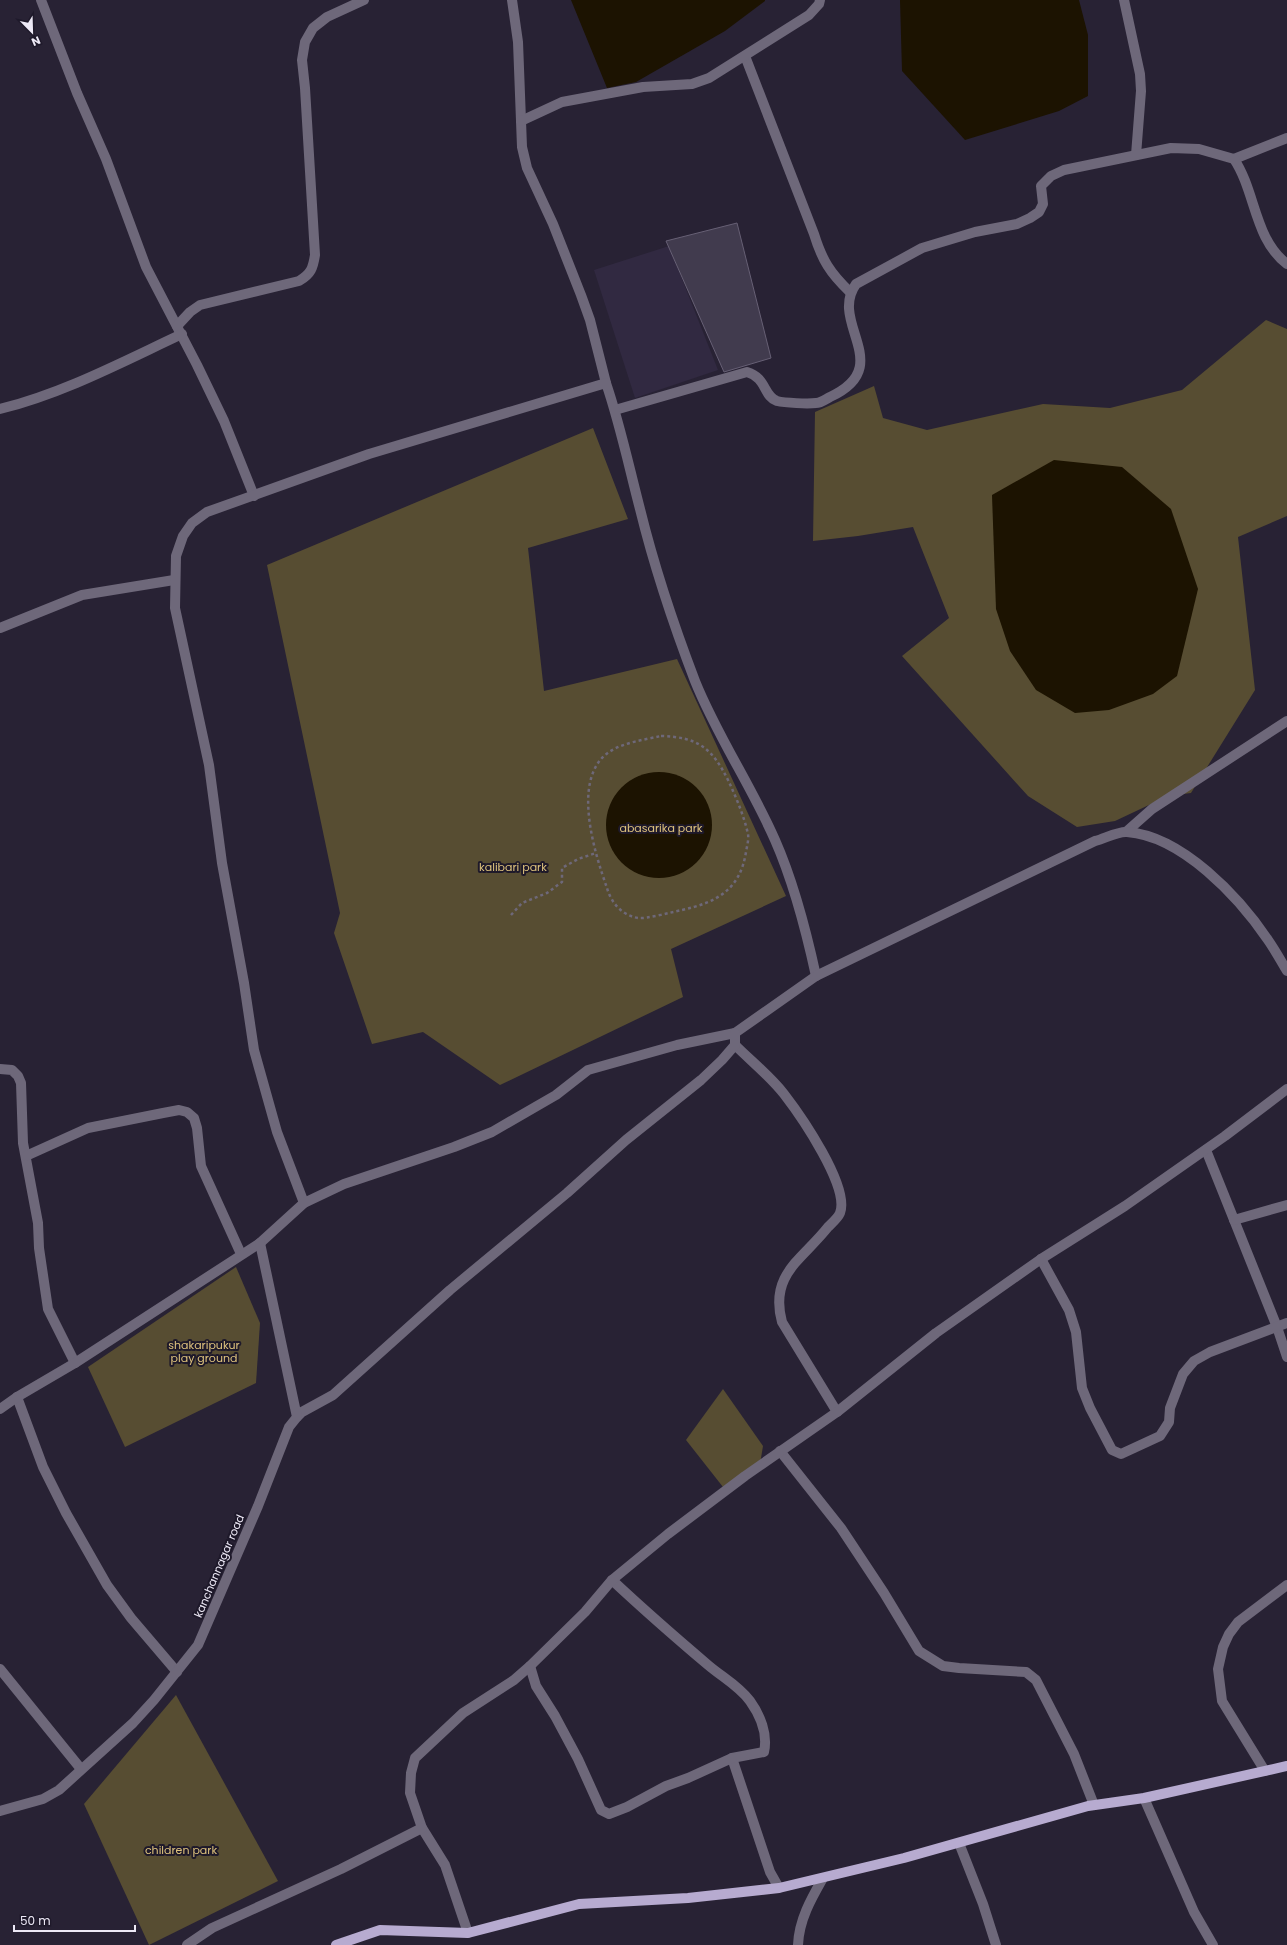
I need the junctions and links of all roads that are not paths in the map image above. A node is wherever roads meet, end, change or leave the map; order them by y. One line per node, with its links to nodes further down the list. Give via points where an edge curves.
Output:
1 (41, 0): 13 (street, via 77,93 106,158 146,267)
2 (364, 0): 13 (street, via 327,17 314,28 305,42 302,60 315,255 313,268 299,281 200,305 190,312)
3 (512, 0): 7 (street, via 518,42)
4 (820, 0): 6 (street, via 809,15)
5 (1124, 0): 9 (street, via 1140,74)
6 (745, 56): 7 (street, via 708,78 692,84 643,87 562,102); 12 (street, via 820,254 836,279)
7 (521, 121): 14 (street, via 522,147 527,168 553,224 581,295)
8 (1287, 138): 10 (street)
9 (1136, 155): 10 (street, via 1171,148 1186,148 1218,153); 12 (street, via 1064,170 1051,176 1041,186 1043,204 1039,212 1030,218 1017,224 975,232 922,248 856,284)
10 (1234, 159): 11 (street, via 1243,172 1261,229 1269,245)
11 (1287, 264)
12 (850, 292): 16 (street, via 848,305 861,362 857,379 848,388 833,396 817,403 777,401 771,397 761,380 747,372)
13 (179, 330): 15 (street, via 88,379); 17 (street, via 224,421)
14 (606, 383): 16 (street); 17 (street, via 369,454)
15 (0, 409)
16 (615, 410): 23 (street, via 640,511 695,680 775,840 804,921)
17 (254, 496): 18 (street, via 207,512 192,523 183,536 176,556)
18 (174, 580): 19 (street, via 82,596); 30 (street, via 175,608 209,765 222,863 254,1050 277,1132)
19 (0, 628)
20 (1287, 721): 21 (street, via 1152,809)
21 (1126, 832): 22 (street, via 1166,843 1213,877 1237,901 1268,940); 23 (street, via 1073,851)
22 (1287, 971)
23 (816, 976): 24 (street)
24 (735, 1033): 25 (street); 30 (street, via 677,1045 588,1070 556,1095 492,1132 344,1184)
25 (735, 1045): 42 (street, via 784,1094 825,1156 839,1187 840,1213 814,1245 793,1264 784,1278 779,1312 782,1322); 43 (street, via 701,1080 626,1140 567,1193 450,1290 333,1395)
26 (0, 1069): 29 (street, via 12,1070 21,1084)
27 (1287, 1089): 28 (street)
28 (1206, 1150): 32 (street); 35 (street, via 1125,1206)
29 (26, 1156): 34 (street, via 88,1128 179,1110 187,1112 194,1118 197,1128 201,1166); 39 (street, via 38,1223 48,1309)
30 (304, 1204): 33 (street)
31 (1287, 1205): 32 (street)
32 (1234, 1220): 37 (street)
33 (260, 1244): 34 (street); 43 (street)
34 (241, 1254): 39 (street)
35 (1041, 1259): 37 (street, via 1069,1310 1076,1332 1082,1388 1090,1408 1112,1450 1122,1454 1160,1436 1169,1422 1170,1408 1183,1374 1194,1362 1210,1352); 42 (street, via 936,1333)
36 (1287, 1323): 37 (street)
37 (1277, 1327): 38 (street)
38 (1287, 1357)
39 (75, 1363): 40 (street)
40 (17, 1396): 41 (street); 49 (street, via 43,1467 66,1514 107,1585)
41 (0, 1409)
42 (837, 1412): 44 (street)
43 (297, 1417): 49 (street, kanchannagar road, via 288,1427 258,1506 198,1645)
44 (780, 1451): 45 (street, via 668,1534); 55 (street, via 841,1528 919,1651 943,1666 1026,1672 1036,1680 1074,1754)
45 (612, 1580): 47 (street, via 585,1612); 50 (street, via 661,1626 733,1683 750,1700 760,1719 767,1742 764,1752)
46 (1287, 1586): 53 (street, via 1238,1622 1223,1647 1218,1669 1222,1701)
47 (530, 1666): 50 (street, via 536,1686 555,1716 601,1810 605,1813 609,1814 627,1807 666,1786); 57 (street, via 514,1680 463,1713 415,1758 410,1793)
48 (0, 1669): 52 (street)
49 (177, 1672): 52 (street, kanchannagar road, via 133,1722)
50 (732, 1758): 60 (street, via 768,1865)
51 (1287, 1766): 53 (main road)
52 (80, 1769): 56 (street, kanchannagar road, via 59,1790 43,1799)
53 (1265, 1770): 54 (main road)
54 (1144, 1798): 55 (main road); 66 (street, via 1194,1912)
55 (1094, 1805): 58 (main road)
56 (0, 1811)
57 (422, 1828): 61 (street, via 445,1865); 62 (street, via 341,1869 212,1928)
58 (959, 1843): 59 (main road); 65 (street)
59 (823, 1878): 60 (main road); 64 (street, via 805,1911)
60 (779, 1888): 61 (main road, via 688,1898 579,1904)
61 (468, 1933): 63 (main road, via 380,1930)
62 (187, 1945)
63 (336, 1945)
64 (798, 1945)
65 (996, 1945)
66 (1214, 1945)

